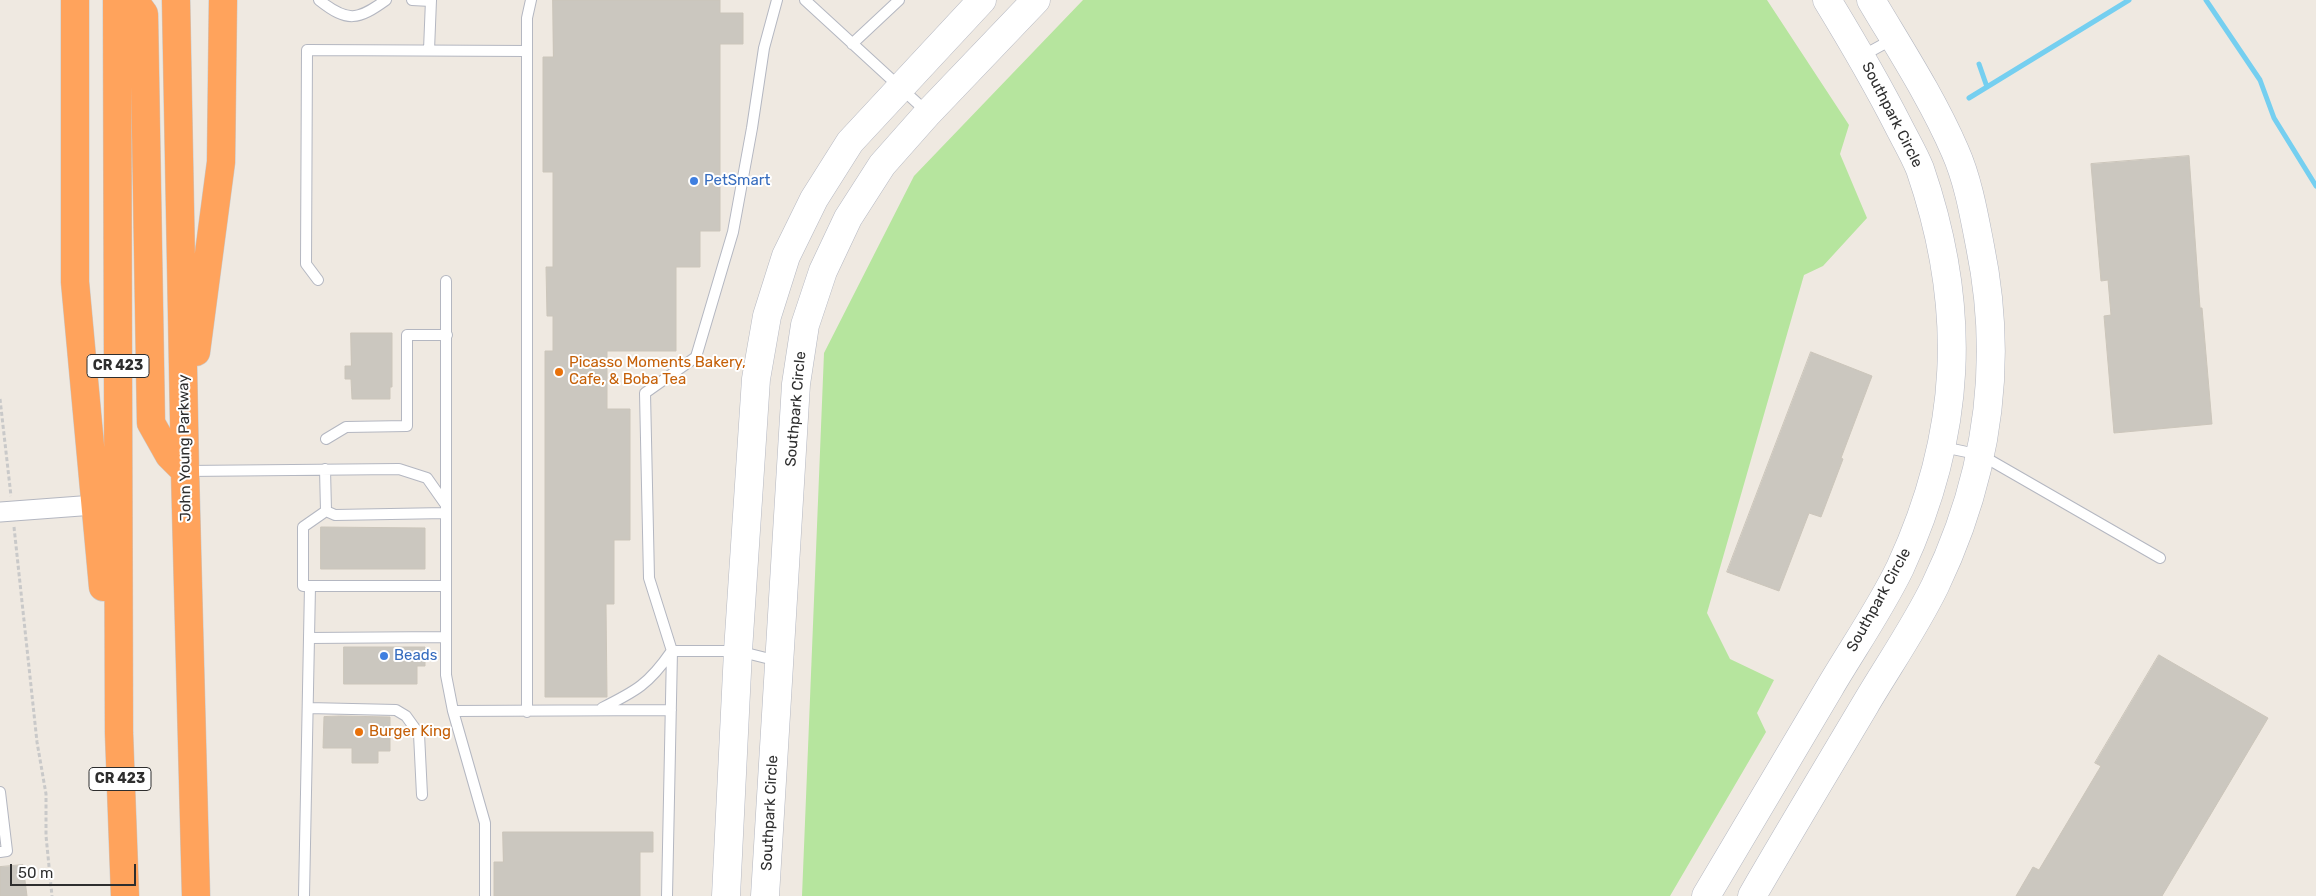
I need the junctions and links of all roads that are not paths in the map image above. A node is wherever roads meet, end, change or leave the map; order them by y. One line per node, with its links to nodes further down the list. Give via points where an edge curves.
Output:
1 (75, 0): 34 (highway, via 75,282)
2 (116, 0): 51 (highway, CR 423)
3 (134, 0): 33 (highway, via 144,14 151,423 169,454)
4 (176, 0): 29 (highway, John Young Parkway)
5 (223, 0): 29 (highway, via 221,162)
6 (319, 0): 7 (lane, via 341,15 364,16)
7 (386, 0)
8 (412, 0): 9 (lane)
9 (432, 0): 20 (lane)
10 (531, 0): 21 (lane, via 526,18)
11 (777, 0): 43 (lane, via 764,48 733,232 696,357 645,393 649,578)
12 (805, 0): 19 (lane)
13 (899, 0): 19 (lane)
14 (982, 0): 23 (street)
15 (1036, 0): 24 (street, Southpark Circle)
16 (1826, 0): 22 (street, Southpark Circle)
17 (1871, 0): 18 (street)
18 (1894, 39): 22 (lane); 31 (street, via 1956,152 1975,218 1988,282 1992,335 1990,394)
19 (852, 44): 23 (lane)
20 (430, 50): 21 (lane); 25 (lane, via 307,50 306,264)
21 (526, 51): 50 (lane)
22 (1862, 56): 30 (street, Southpark Circle, via 1919,167 1937,227 1948,287 1952,336)
23 (899, 87): 24 (lane); 44 (street, via 850,142 814,199 786,256 767,316 756,379)
24 (928, 113): 45 (street, Southpark Circle, via 882,165 848,218 823,271 805,325 796,384)
25 (318, 280)
26 (446, 281): 27 (lane)
27 (447, 335): 28 (lane, via 407,335 407,426 346,427); 35 (lane)
28 (326, 439)
29 (185, 440): 33 (highway, John Young Parkway)
30 (1943, 447): 31 (lane); 62 (street, Southpark Circle, via 1927,502 1899,569)
31 (1981, 455): 38 (lane); 63 (street, via 1964,515 1934,587)
32 (325, 470): 33 (lane); 35 (lane, via 400,470 427,478); 36 (lane)
33 (185, 471): 56 (highway, John Young Parkway)
34 (94, 505): 37 (street); 51 (highway)
35 (446, 509): 36 (lane, via 335,515); 40 (lane)
36 (326, 511): 39 (lane, via 303,527 303,586)
37 (6, 512)
38 (2160, 558)
39 (310, 586): 40 (lane); 42 (lane)
40 (446, 586): 41 (lane)
41 (446, 637): 42 (lane); 49 (lane, via 446,675)
42 (309, 638): 46 (lane)
43 (672, 651): 44 (lane); 47 (lane, via 638,690); 48 (lane)
44 (738, 651): 45 (lane); 60 (street)
45 (779, 661): 61 (street, Southpark Circle)
46 (308, 708): 53 (lane, via 396,710 406,716 418,734); 57 (lane)
47 (599, 709): 48 (lane); 50 (lane)
48 (671, 710): 59 (lane)
49 (453, 711): 50 (lane); 58 (lane, via 485,823)
50 (526, 712)
51 (119, 733): 55 (highway, CR 423)
52 (0, 792): 54 (lane, via 7,851)
53 (422, 796)
54 (0, 852)
55 (125, 896)
56 (196, 896)
57 (304, 896)
58 (485, 896)
59 (667, 896)
60 (726, 896)
61 (765, 896)
62 (1706, 896)
63 (1752, 896)

